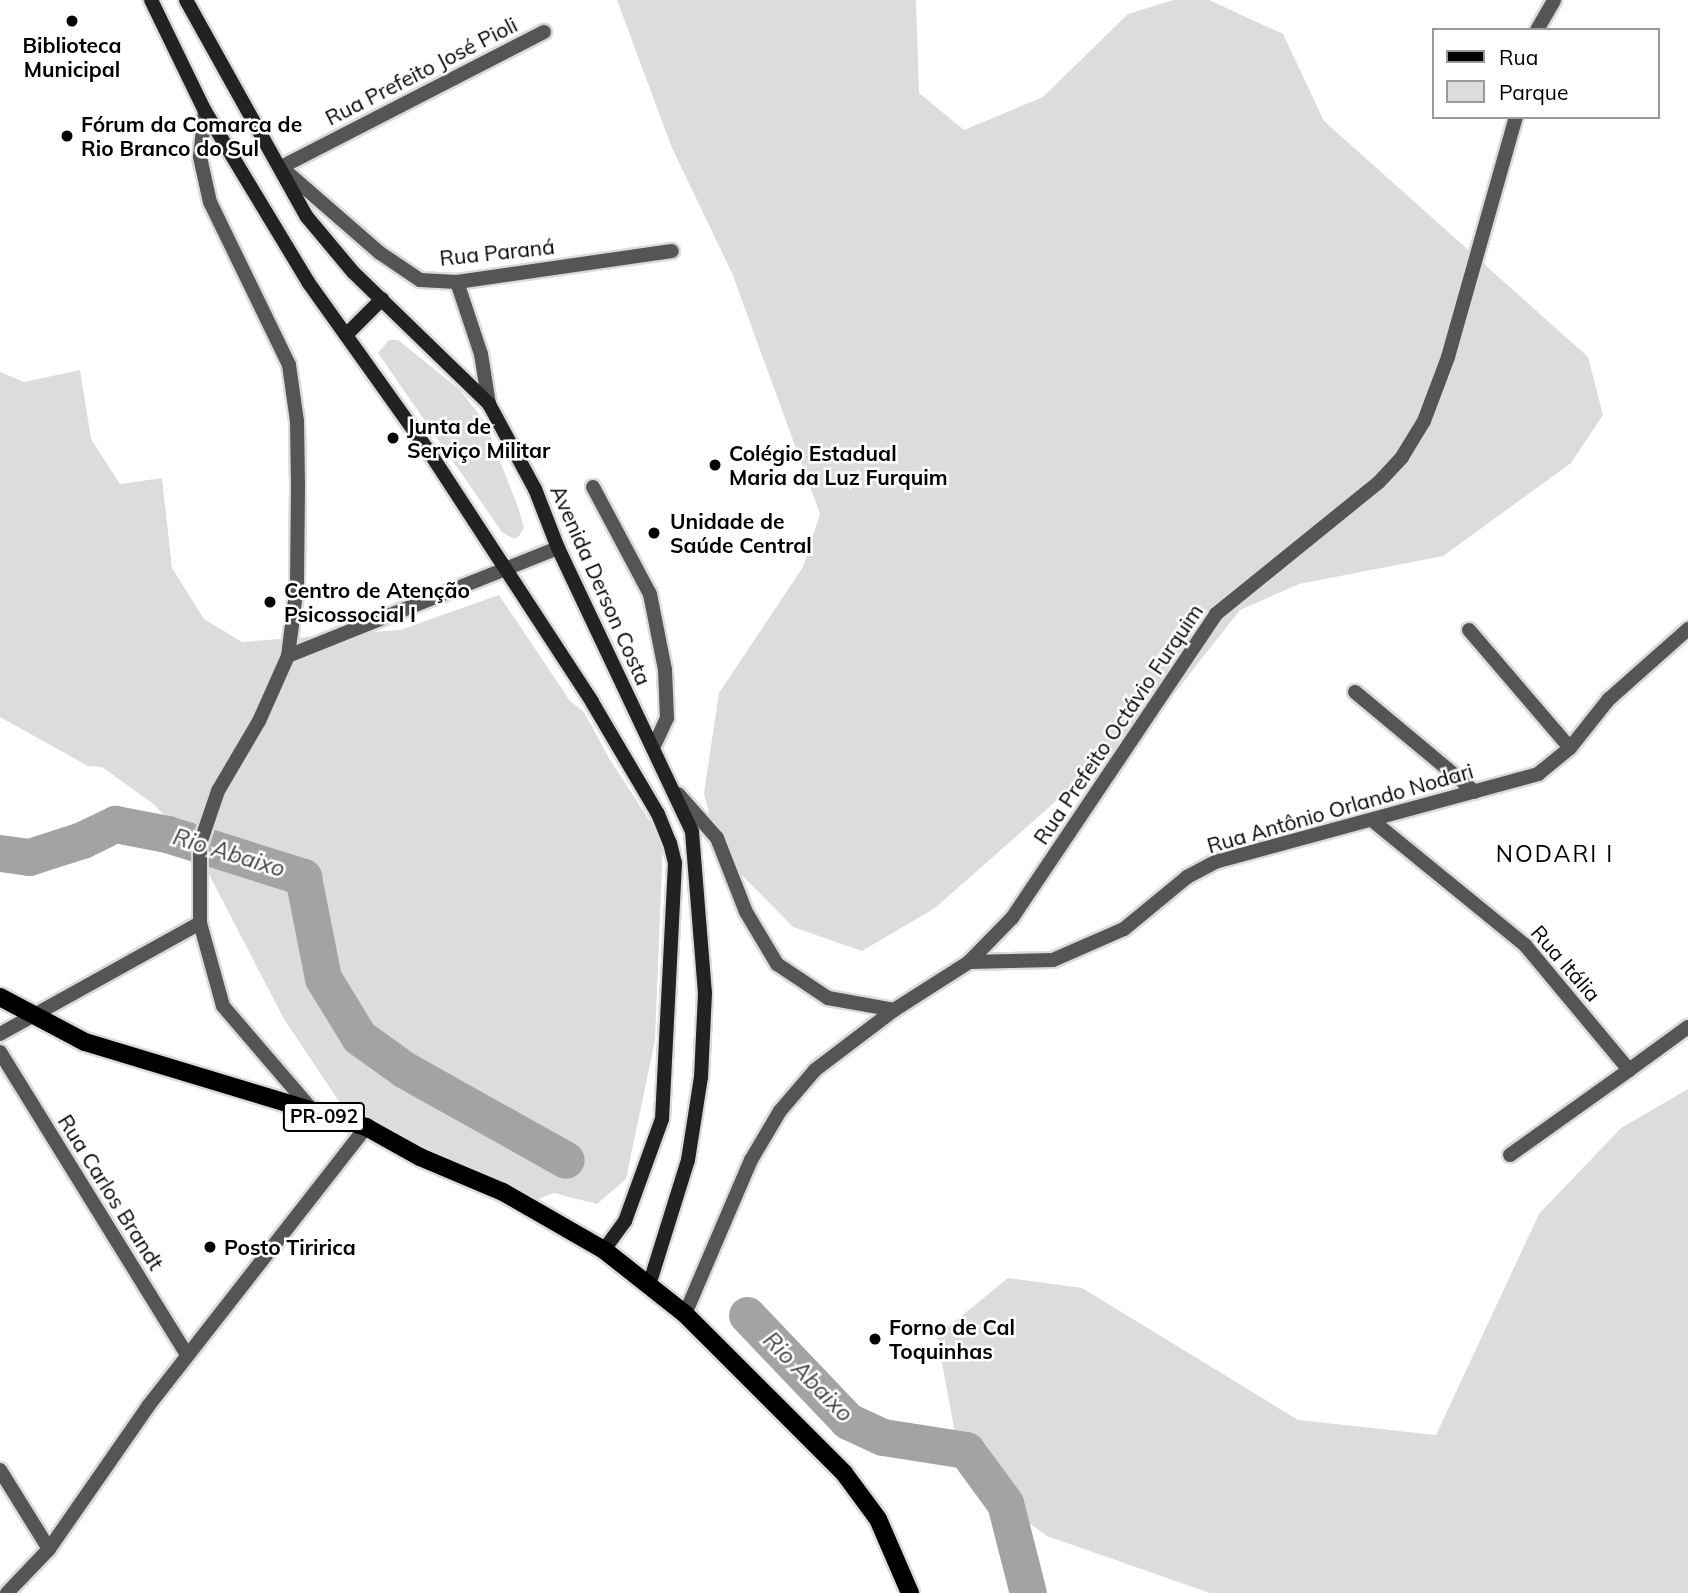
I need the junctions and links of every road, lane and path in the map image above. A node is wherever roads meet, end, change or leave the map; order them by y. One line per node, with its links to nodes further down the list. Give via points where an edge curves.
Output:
1 (151, 0): 6 (main road)
2 (187, 0): 8 (main road, Avenida Derson Costa)
3 (1554, 0): 4 (street)
4 (1538, 28)
5 (544, 32): 8 (street, Rua Prefeito José Pioli)
6 (205, 111): 12 (main road, via 308,282); 19 (street, via 200,157 211,202 289,365 298,421 297,584)
7 (1515, 119): 27 (street, Rua Prefeito Octávio Furquim, via 1448,357 1424,421 1402,457 1379,482 1216,614 1012,918)
8 (281, 167): 10 (street, Rua Paraná, via 380,253 421,280); 11 (main road, Avenida Derson Costa, via 307,217)
9 (672, 251): 10 (street, Rua Paraná)
10 (457, 282): 13 (street, via 481,354)
11 (382, 299): 12 (main road); 13 (main road, Avenida Derson Costa)
12 (346, 335): 16 (main road)
13 (489, 404): 15 (main road, Avenida Derson Costa, via 535,489)
14 (593, 487): 21 (street, via 650,594 665,670 667,718)
15 (558, 548): 16 (street); 21 (main road, Avenida Derson Costa)
16 (507, 570): 19 (street); 38 (main road, via 657,814 675,863 662,1119 625,1221)
17 (1469, 630): 22 (street)
18 (1686, 634): 22 (street, Rua Antônio Orlando Nodari, via 1609,699)
19 (288, 656): 26 (street, via 218,791 200,844)
20 (1355, 692): 23 (street)
21 (653, 748): 24 (main road, Avenida Derson Costa)
22 (1570, 748): 23 (street, Rua Antônio Orlando Nodari, via 1538,775)
23 (1475, 792): 25 (street, Rua Antônio Orlando Nodari)
24 (678, 794): 29 (street, via 717,838 746,912 777,964 828,998); 39 (main road, Avenida Derson Costa, via 698,856 705,993 701,1077 688,1160)
25 (1373, 821): 27 (street, Rua Antônio Orlando Nodari, via 1215,862 1187,877 1124,929 1053,960); 34 (street, Rua Itália, via 1525,945)
26 (200, 923): 30 (street); 35 (street, via 223,1006)
27 (969, 962): 29 (street, Rua Prefeito Octávio Furquim)
28 (0, 997): 30 (main road, PR-092)
29 (894, 1010): 40 (street, Rua Prefeito Octávio Furquim, via 815,1070 780,1111 751,1160)
30 (31, 1014): 32 (street); 35 (main road, PR-092, via 85,1042)
31 (1688, 1027): 34 (street)
32 (0, 1034)
33 (0, 1052): 41 (street, Rua Carlos Brandt)
34 (1629, 1070): 37 (street)
35 (317, 1115): 36 (main road, PR-092)
36 (366, 1127): 38 (main road, PR-092, via 420,1157 503,1192); 41 (street)
37 (1510, 1155)
38 (604, 1250): 39 (main road, PR-092)
39 (650, 1282): 40 (main road, PR-092)
40 (685, 1314): 45 (main road, PR-092, via 844,1473 878,1519)
41 (187, 1355): 43 (street)
42 (0, 1470): 43 (street)
43 (49, 1549): 44 (street)
44 (7, 1593)
45 (910, 1593)

